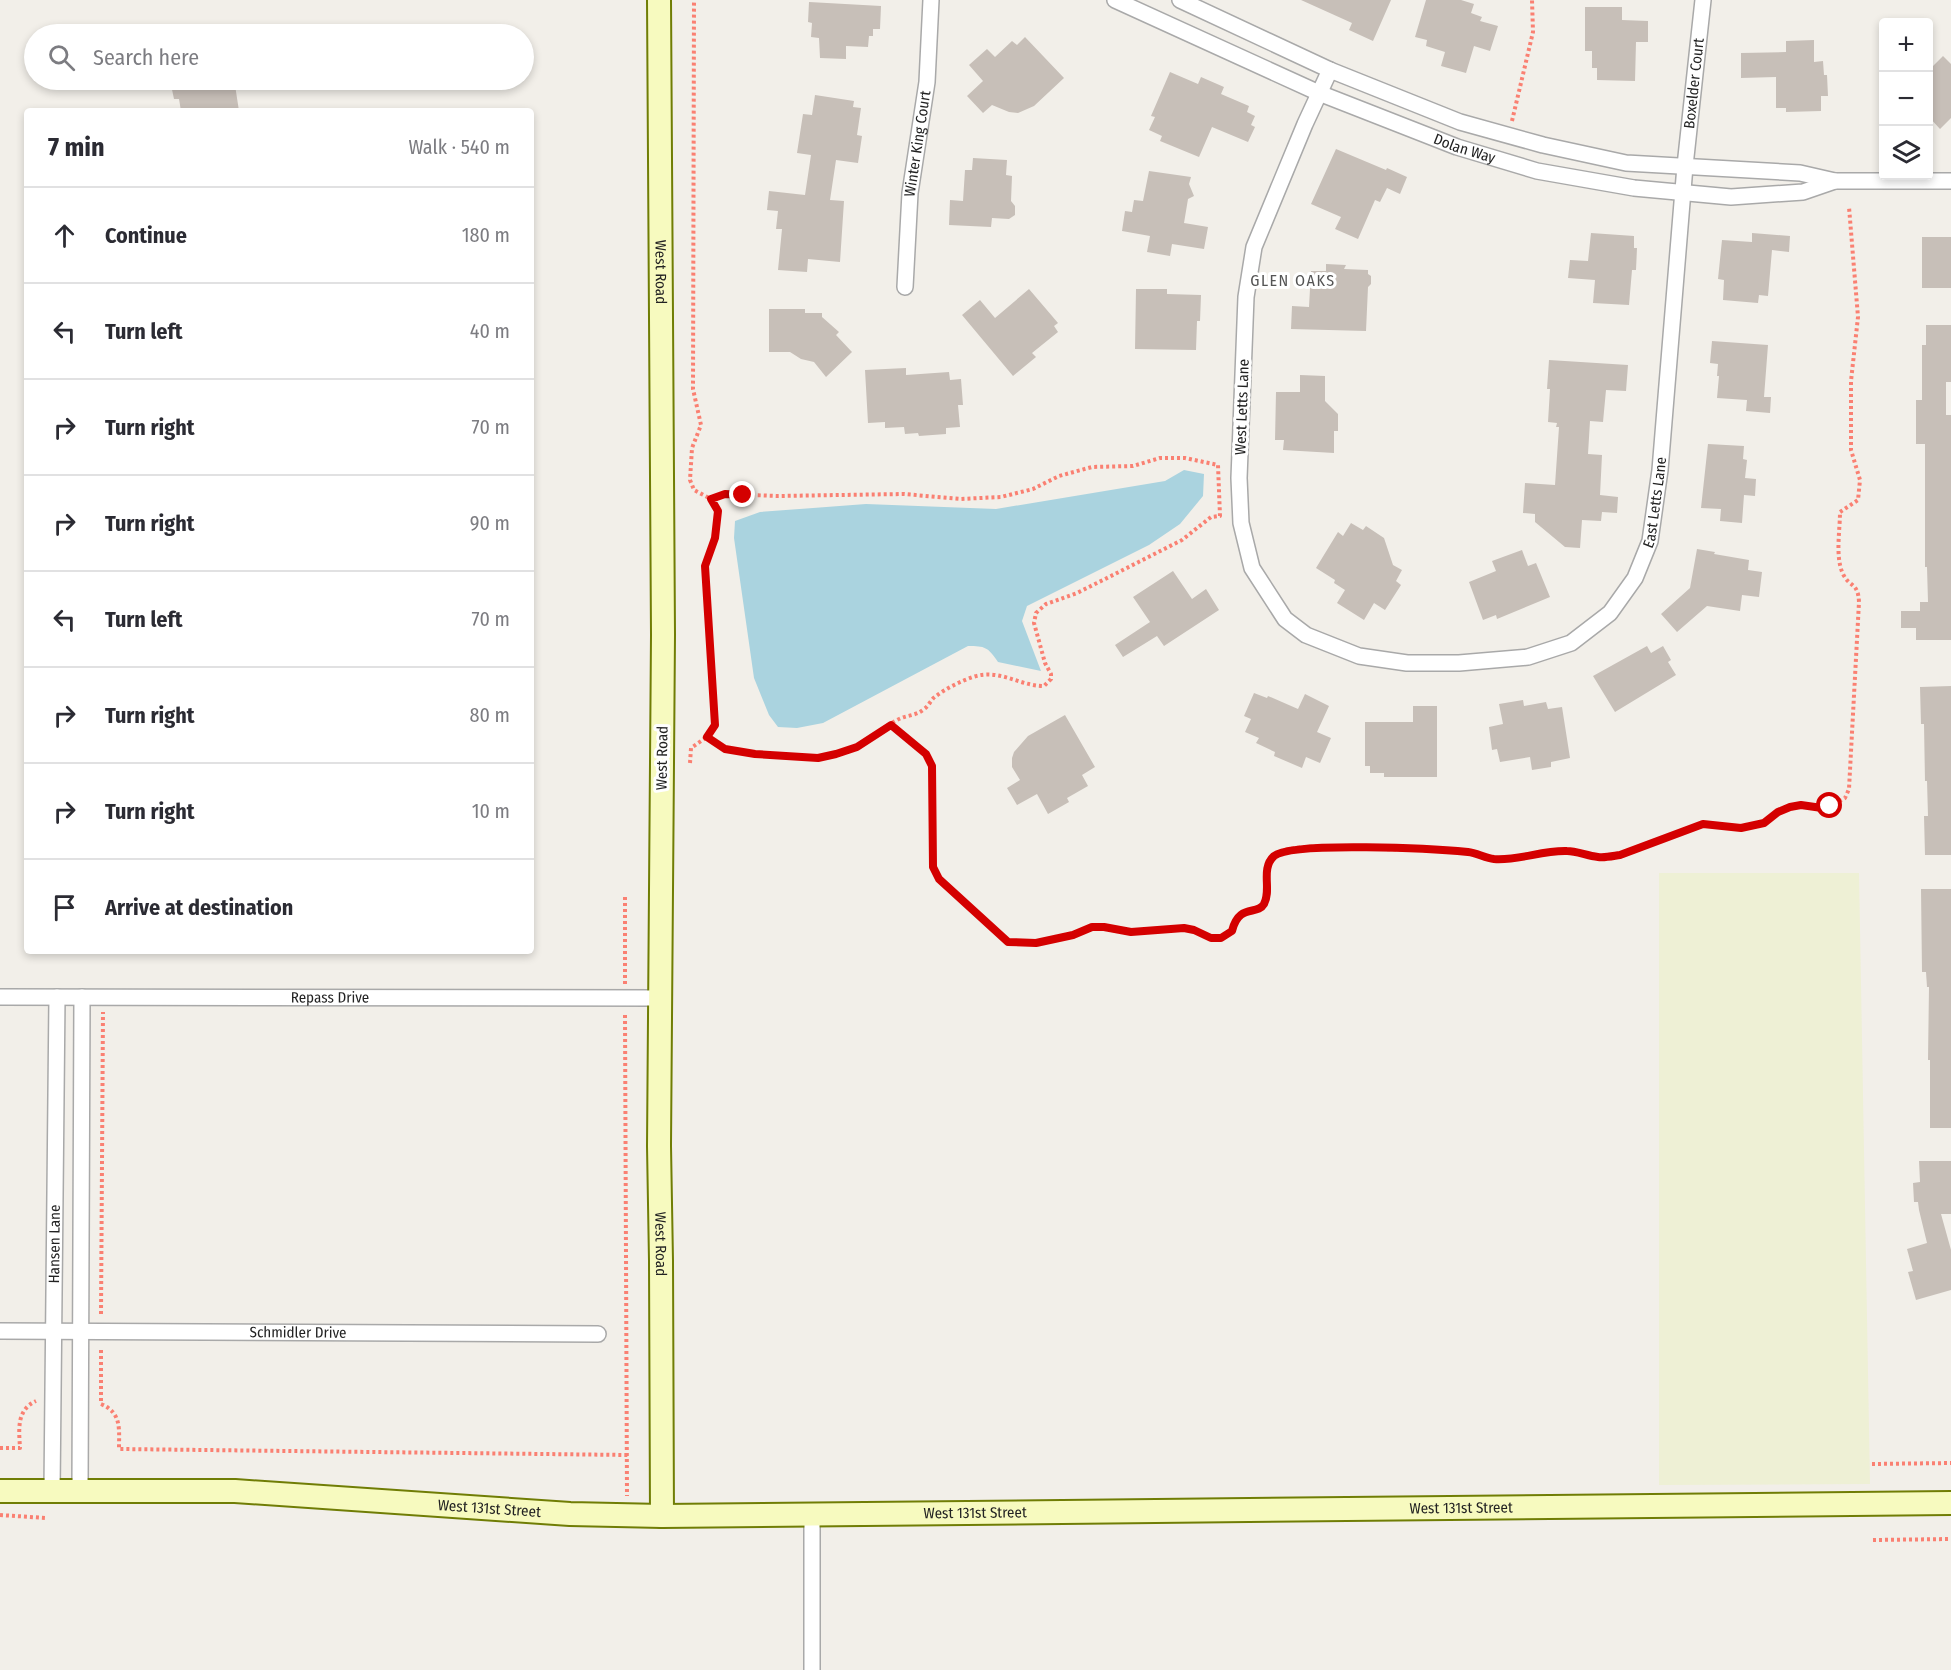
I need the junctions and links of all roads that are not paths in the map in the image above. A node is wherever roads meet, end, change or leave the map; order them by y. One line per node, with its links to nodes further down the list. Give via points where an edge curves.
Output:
1 (659, 0): 17 (street, West Road, via 663,635)
2 (931, 0): 12 (street, Winter King Court, via 927,82 910,193)
3 (1115, 0): 7 (street, Dolan Way)
4 (1180, 0): 6 (street, Dolan Way)
5 (1703, 0): 8 (street, Boxelder Court)
6 (1330, 70): 7 (street, West Letts Lane); 8 (street, Dolan Way, via 1460,122 1533,142 1626,163)
7 (1319, 93): 11 (street, Dolan Way, via 1457,147 1537,171); 13 (street, West Letts Lane, via 1254,247 1246,297 1241,523 1252,568 1285,619 1306,635 1359,656)
8 (1685, 166): 9 (street, Dolan Way, via 1800,173); 11 (street, East Letts Lane)
9 (1835, 181): 10 (street, Dolan Way); 11 (street, Dolan Way, via 1803,192 1731,197)
10 (1951, 182)
11 (1684, 193): 13 (street, East Letts Lane, via 1650,541 1635,578 1610,613 1571,643 1528,657)
12 (905, 287)
13 (1407, 663)
14 (0, 997): 15 (street, Repass Drive)
15 (57, 997): 16 (street, Repass Drive); 19 (street, Hansen Lane)
16 (82, 997): 17 (street, Repass Drive); 20 (street, Hansen Lane)
17 (660, 998): 27 (street, West Road)
18 (0, 1331): 19 (street, Schmidler Drive)
19 (53, 1331): 20 (street, Schmidler Drive); 22 (street, Hansen Lane)
20 (81, 1331): 21 (street, Schmidler Drive); 23 (street, Hansen Lane)
21 (597, 1334)
22 (52, 1490): 23 (street, West 131st Street); 24 (street, West 131st Street)
23 (80, 1490): 27 (street, West 131st Street, via 235,1491 570,1514)
24 (0, 1491)
25 (1951, 1503): 26 (street, West 131st Street)
26 (812, 1515): 27 (street, West 131st Street); 28 (street)
27 (662, 1516)
28 (812, 1670)

